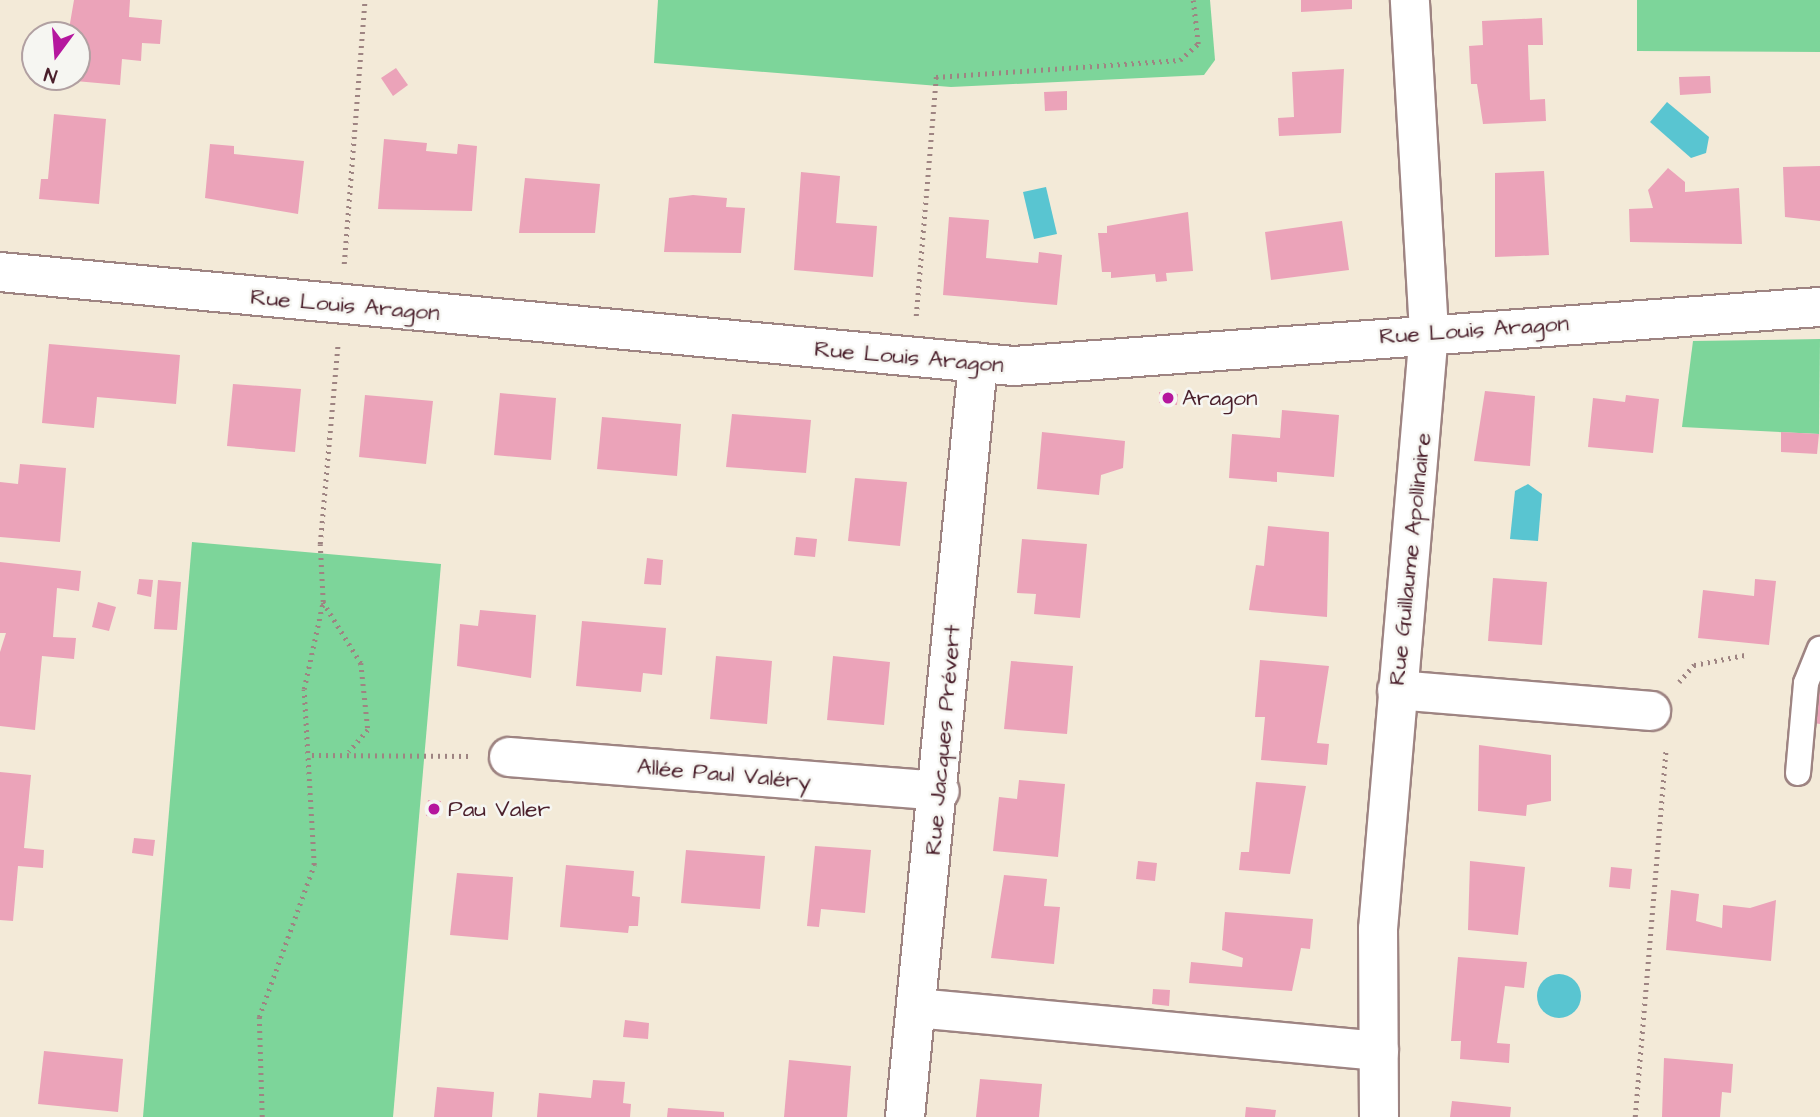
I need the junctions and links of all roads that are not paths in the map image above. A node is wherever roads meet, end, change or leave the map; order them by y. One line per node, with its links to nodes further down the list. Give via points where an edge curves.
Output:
1 (1410, 0): 4 (street, Rue Guillaume Apollinaire)
2 (0, 272): 5 (street, Rue Louis Aragon)
3 (1820, 307): 4 (street, Rue Louis Aragon)
4 (1429, 332): 5 (street, Rue Louis Aragon, via 1050,366); 7 (street, Rue Guillaume Apollinaire)
5 (978, 363): 11 (street, Rue Jacques Prévert)
6 (1820, 649): 10 (lane, via 1806,683)
7 (1397, 690): 8 (street); 13 (street, Rue Guillaume Apollinaire, via 1378,929)
8 (1660, 713)
9 (509, 757): 11 (street, Allée Paul Valéry)
10 (1798, 773)
11 (940, 791): 12 (street, Rue Jacques Prévert)
12 (916, 1008): 13 (street); 14 (street, Rue Jacques Prévert)
13 (1379, 1051): 15 (street, Rue Guillaume Apollinaire)
14 (905, 1117)
15 (1379, 1117)

